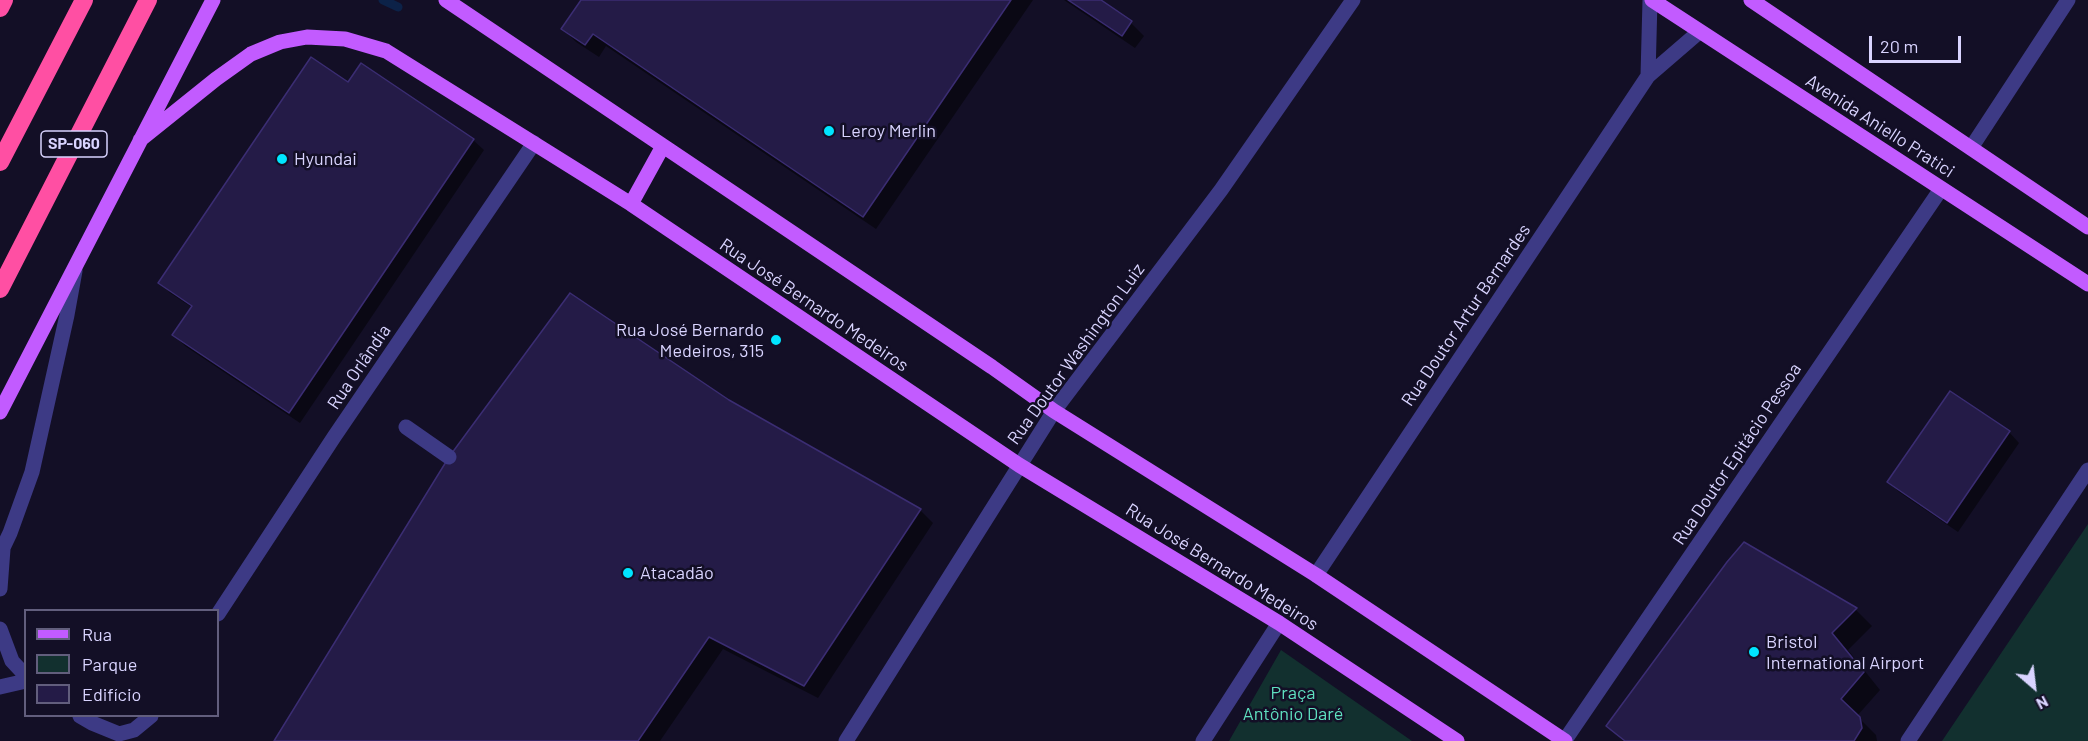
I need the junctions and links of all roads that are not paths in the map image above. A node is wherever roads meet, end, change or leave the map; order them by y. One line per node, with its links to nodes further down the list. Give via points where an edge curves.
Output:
1 (4, 0): 10 (highway)
2 (84, 0): 17 (highway, SP-060)
3 (148, 0): 23 (highway, SP-060)
4 (213, 0): 13 (main road)
5 (446, 0): 15 (main road)
6 (1353, 0): 24 (street, Rua Doutor Washington Luiz, via 1221,190)
7 (1651, 0): 11 (main road, Avenida Aniello Pratici); 12 (street)
8 (1751, 0): 16 (main road, Avenida Aniello Pratici)
9 (2068, 0): 16 (street)
10 (0, 8)
11 (1699, 32): 12 (street, Rua Doutor Artur Bernardes); 18 (main road, Avenida Aniello Pratici)
12 (1648, 76): 31 (street, Rua Doutor Artur Bernardes)
13 (140, 140): 14 (main road, Rua José Bernardo Medeiros, via 251,54 280,42 307,37 345,39 386,51); 21 (main road)
14 (534, 143): 19 (main road, Rua José Bernardo Medeiros); 33 (street, Rua Orlândia)
15 (663, 146): 19 (main road); 24 (main road)
16 (1971, 148): 20 (main road, Avenida Aniello Pratici)
17 (0, 162)
18 (1941, 189): 22 (main road, Avenida Aniello Pratici); 44 (street, Rua Doutor Epitácio Pessoa)
19 (631, 204): 28 (main road, Rua José Bernardo Medeiros)
20 (2088, 227)
21 (77, 260): 25 (main road); 30 (street, via 32,472)
22 (2088, 284)
23 (0, 289)
24 (1054, 411): 28 (street, Rua Doutor Washington Luiz); 31 (main road)
25 (0, 412)
26 (406, 427): 27 (street)
27 (449, 457)
28 (1019, 465): 34 (main road, Rua José Bernardo Medeiros); 41 (street, Rua Doutor Washington Luiz)
29 (2088, 470): 45 (street)
30 (1, 552): 32 (street)
31 (1316, 575): 44 (main road)
32 (0, 589)
33 (219, 612)
34 (1279, 623): 42 (street); 43 (main road, Rua José Bernardo Medeiros)
35 (0, 629): 36 (street, via 12,661)
36 (24, 674)
37 (24, 681): 38 (street)
38 (0, 687)
39 (82, 717): 40 (street, via 119,734 134,730)
40 (150, 717)
41 (846, 741)
42 (1203, 741)
43 (1457, 741)
44 (1565, 741)
45 (1908, 741)

